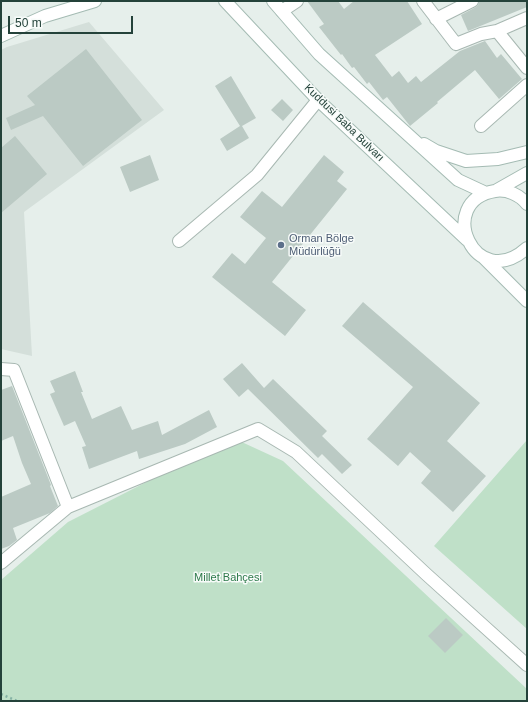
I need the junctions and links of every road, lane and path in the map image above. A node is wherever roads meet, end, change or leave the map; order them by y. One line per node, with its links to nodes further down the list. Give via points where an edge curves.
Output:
1 (96, 1): 11 (street, via 45,16)
2 (225, 1): 14 (street, Kuddusi Baba Bulvarı)
3 (273, 1): 7 (street)
4 (297, 1): 7 (street)
5 (423, 1): 9 (street)
6 (472, 1): 9 (street)
7 (282, 11): 16 (street, via 319,54)
8 (527, 18): 10 (street)
9 (436, 19): 10 (street, via 456,44)
10 (497, 31): 12 (street)
11 (1, 36)
12 (527, 68)
13 (527, 85): 15 (street)
14 (318, 100): 21 (street, Kuddusi Baba Bulvarı); 22 (street, via 257,175)
15 (481, 126)
16 (409, 136): 17 (street, via 436,151 466,161 498,159); 19 (street, via 458,180)
17 (527, 152)
18 (527, 173): 19 (street)
19 (491, 192): 20 (street, via 507,191 518,195); 21 (street, via 476,198 469,207 464,228)
20 (527, 204)
21 (467, 240): 24 (street, Kuddusi Baba Bulvarı)
22 (179, 241)
23 (527, 248): 24 (street, via 518,256 507,260)
24 (483, 258): 25 (street, Kuddusi Baba Bulvarı)
25 (527, 301)
26 (1, 369): 27 (street, via 14,370)
27 (68, 507): 28 (street); 29 (street, via 258,428 296,452)
28 (1, 563)
29 (527, 665)
30 (1, 694): 31 (path)
31 (17, 701)

